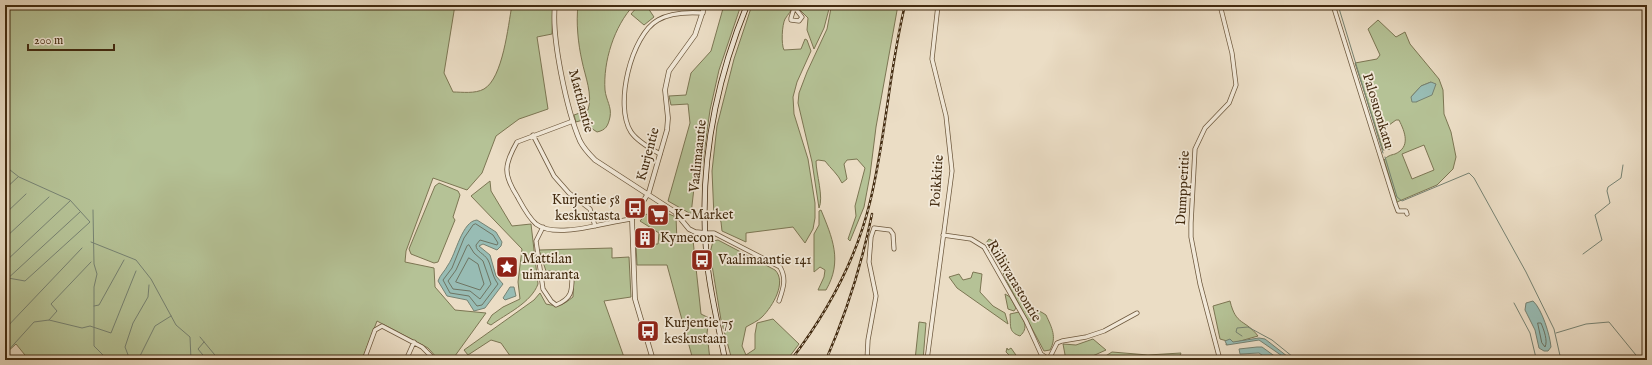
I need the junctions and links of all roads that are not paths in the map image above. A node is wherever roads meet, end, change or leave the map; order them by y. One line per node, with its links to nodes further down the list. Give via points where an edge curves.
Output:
1 (555, 5): 8 (street, Mattilantie, via 556,42)
2 (705, 5): 7 (street, Kurjentie)
3 (747, 5): 16 (main road, Vaalimaantie, via 726,64 714,110 706,170)
4 (938, 5): 17 (street, Poikkitie, via 932,59 946,116 952,158)
5 (1220, 5): 33 (street, Dumpperitie, via 1232,53 1236,85 1229,103 1205,128 1195,149 1191,223 1191,237 1200,284)
6 (1334, 5): 12 (street, Palosuonkatu, via 1395,203 1398,211 1406,211)
7 (703, 13): 10 (street, Kurjentie, via 695,35 669,71 665,82 668,125); 10 (street, via 682,13 657,20 640,40 630,63 625,96 628,126 634,136)
8 (573, 121): 9 (street); 11 (street, Mattilantie, via 584,148 595,160)
9 (533, 135): 14 (street, via 557,181 590,209); 15 (street, via 517,142 506,176 532,220)
10 (660, 154): 11 (street, Kurjentie)
11 (648, 195): 13 (street, Kurjentie); 16 (street, Mattilantie, via 675,212 689,229)
12 (1407, 214)
13 (632, 219): 14 (street); 27 (street, via 634,299)
14 (595, 226): 15 (street, via 564,229)
15 (543, 227): 19 (street, via 536,241 542,282 547,296 556,305 565,302 570,296)
16 (705, 233): 20 (street, via 714,233 780,267 784,281); 28 (main road, Vaalimaantie, via 707,262)
17 (943, 235): 23 (street, Riihivarastontie, via 971,239 984,247 1026,320); 30 (street, Poikkitie)
18 (894, 249): 29 (street, via 893,234 890,230 874,228 868,262 876,296)
19 (572, 274)
20 (779, 301)
21 (1137, 313): 32 (street, via 1098,333 1062,340 1057,343)
22 (414, 342): 24 (street, via 382,326 375,330); 25 (street); 26 (street, via 427,350)
23 (1042, 354): 31 (street); 32 (street, Riihivarastontie)
24 (364, 360)
25 (406, 360)
26 (436, 360)
27 (654, 360)
28 (725, 360)
29 (867, 360)
30 (927, 360)
31 (1043, 360)
32 (1050, 360)
33 (1220, 360)

